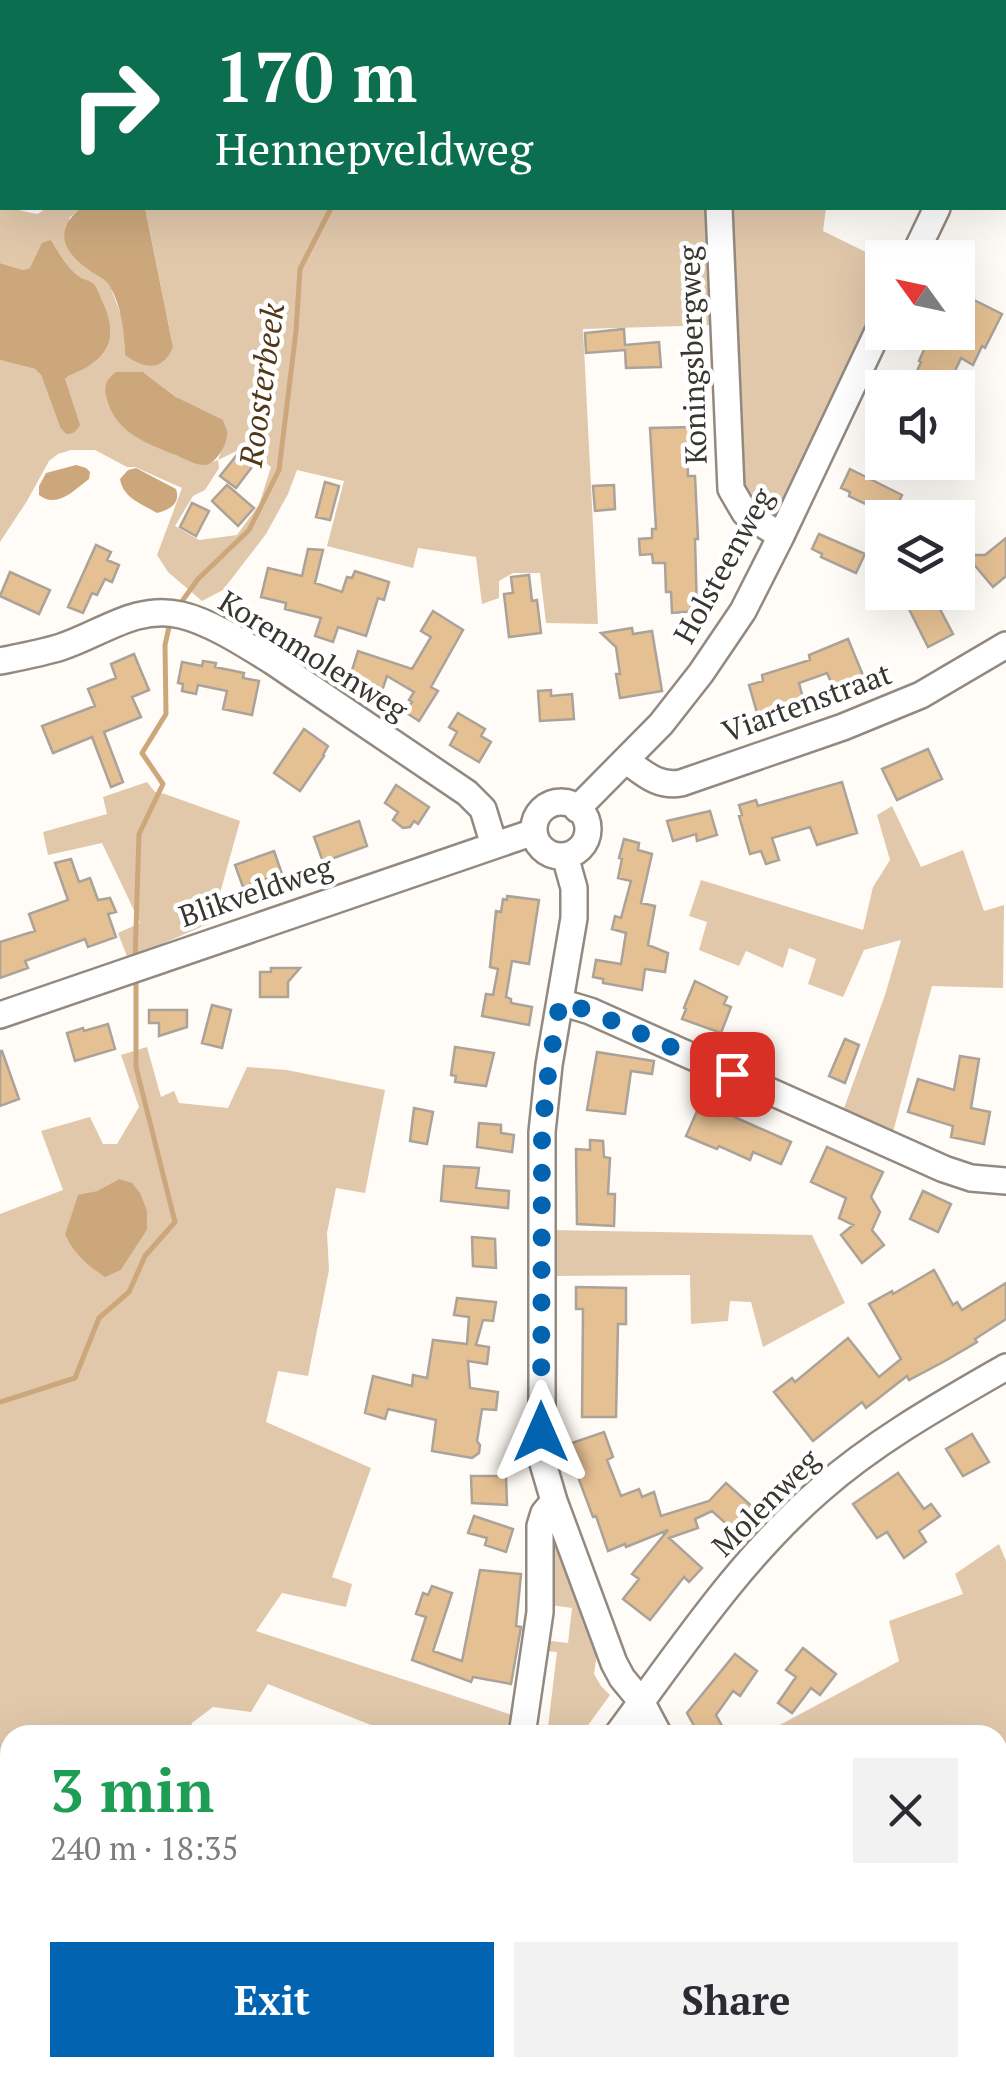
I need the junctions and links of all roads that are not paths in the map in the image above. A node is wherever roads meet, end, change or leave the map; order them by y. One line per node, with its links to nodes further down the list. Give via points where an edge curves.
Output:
1 (719, 210): 5 (street, Koningsbergweg, via 731,489 745,513)
2 (936, 210): 3 (street)
3 (922, 240)
4 (869, 350): 5 (street, Holsteenweg)
5 (782, 536): 8 (street, Holsteenweg, via 701,673)
6 (1006, 645): 8 (street, Viartenstraat, via 920,695 681,784 652,780)
7 (0, 661): 11 (street, Korenmolenweg, via 150,612 181,615 272,661 467,793 483,809)
8 (627, 761): 9 (street, Holsteenweg)
9 (577, 809): 10 (street, via 564,802 548,805); 12 (street, via 587,834)
10 (534, 832): 11 (street, Blikveldweg); 12 (street, via 548,854)
11 (494, 845): 14 (street, Blikveldweg)
12 (565, 856): 13 (street, via 574,918)
13 (560, 1002): 15 (street, via 944,1169); 17 (street, via 542,1150 541,1432)
14 (0, 1014)
15 (1006, 1181)
16 (1006, 1367): 18 (street, Molenweg, via 898,1431 821,1489 728,1586)
17 (554, 1500): 18 (street, via 614,1663); 19 (street, via 540,1526 540,1612)
18 (641, 1702): 20 (street, Molenweg); 21 (street)
19 (523, 1725)
20 (624, 1725)
21 (654, 1725)

